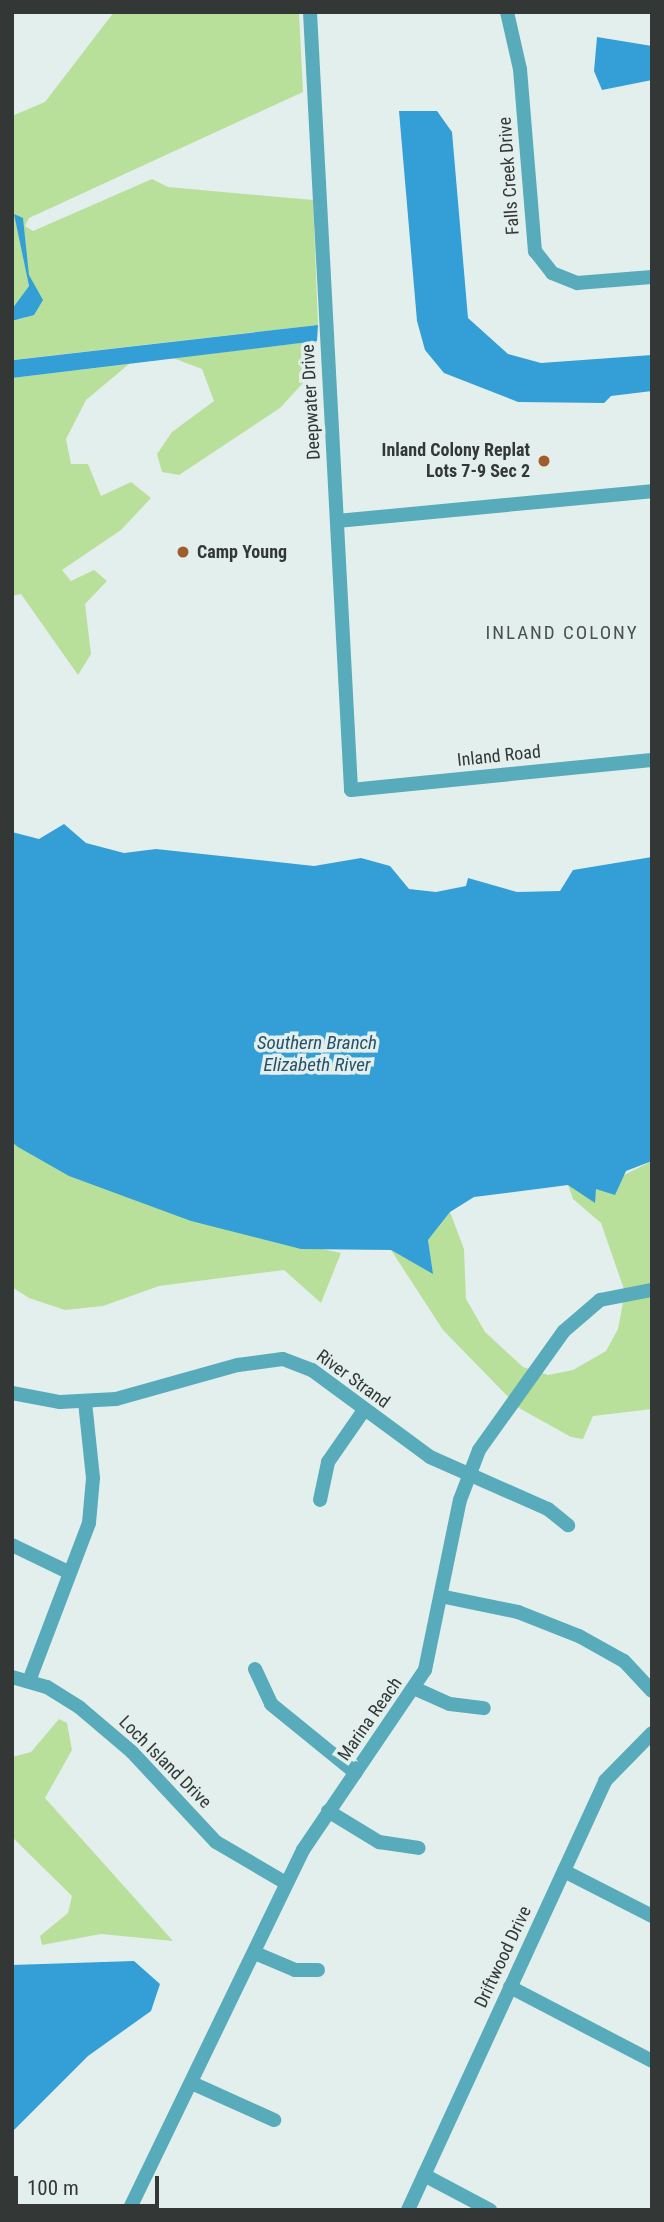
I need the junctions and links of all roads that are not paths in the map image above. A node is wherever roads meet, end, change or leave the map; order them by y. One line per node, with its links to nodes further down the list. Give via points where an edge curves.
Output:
1 (310, 12): 5 (street, Deepwater Drive)
2 (507, 12): 3 (street, Falls Creek Drive, via 520,69 535,251 552,273 577,283)
3 (652, 277)
4 (652, 491): 5 (street)
5 (337, 521): 7 (street, Deepwater Drive)
6 (652, 760): 7 (street, Inland Road)
7 (351, 790)
8 (652, 1290): 12 (street, Marina Reach, via 600,1300 564,1331 494,1423)
9 (12, 1393): 10 (street, River Strand)
10 (85, 1402): 11 (street, River Strand, via 277,1359 312,1370); 16 (street, via 93,1495)
11 (364, 1410): 12 (street, River Strand); 13 (street, via 328,1461)
12 (468, 1479): 14 (street, River Strand, via 548,1510); 17 (street, Marina Reach)
13 (320, 1500)
14 (568, 1525)
15 (12, 1545): 16 (street)
16 (68, 1572): 20 (street)
17 (445, 1597): 21 (street, Marina Reach); 22 (street, via 518,1612 579,1636 624,1661)
18 (255, 1669): 25 (street, via 271,1704)
19 (12, 1677): 20 (street, Loch Island Drive)
20 (29, 1681): 29 (street, Loch Island Drive, via 79,1707 132,1752 216,1842)
21 (416, 1689): 23 (street, via 450,1704); 25 (street, Marina Reach)
22 (652, 1691)
23 (484, 1708)
24 (652, 1733): 28 (street, Driftwood Drive, via 610,1773)
25 (356, 1773): 26 (street, Marina Reach)
26 (328, 1811): 27 (street, via 379,1842); 29 (street, Marina Reach)
27 (419, 1848)
28 (564, 1871): 30 (street); 33 (street, Driftwood Drive)
29 (286, 1883): 31 (street, Marina Reach)
30 (652, 1916)
31 (255, 1953): 32 (street, via 295,1970); 35 (street, Marina Reach)
32 (318, 1970)
33 (510, 1987): 34 (street); 37 (street, Driftwood Drive)
34 (652, 2061)
35 (194, 2084): 36 (street); 38 (street, Marina Reach)
36 (274, 2120)
37 (424, 2175): 39 (street, Driftwood Drive); 40 (street)
38 (130, 2210)
39 (408, 2210)
40 (490, 2210)

